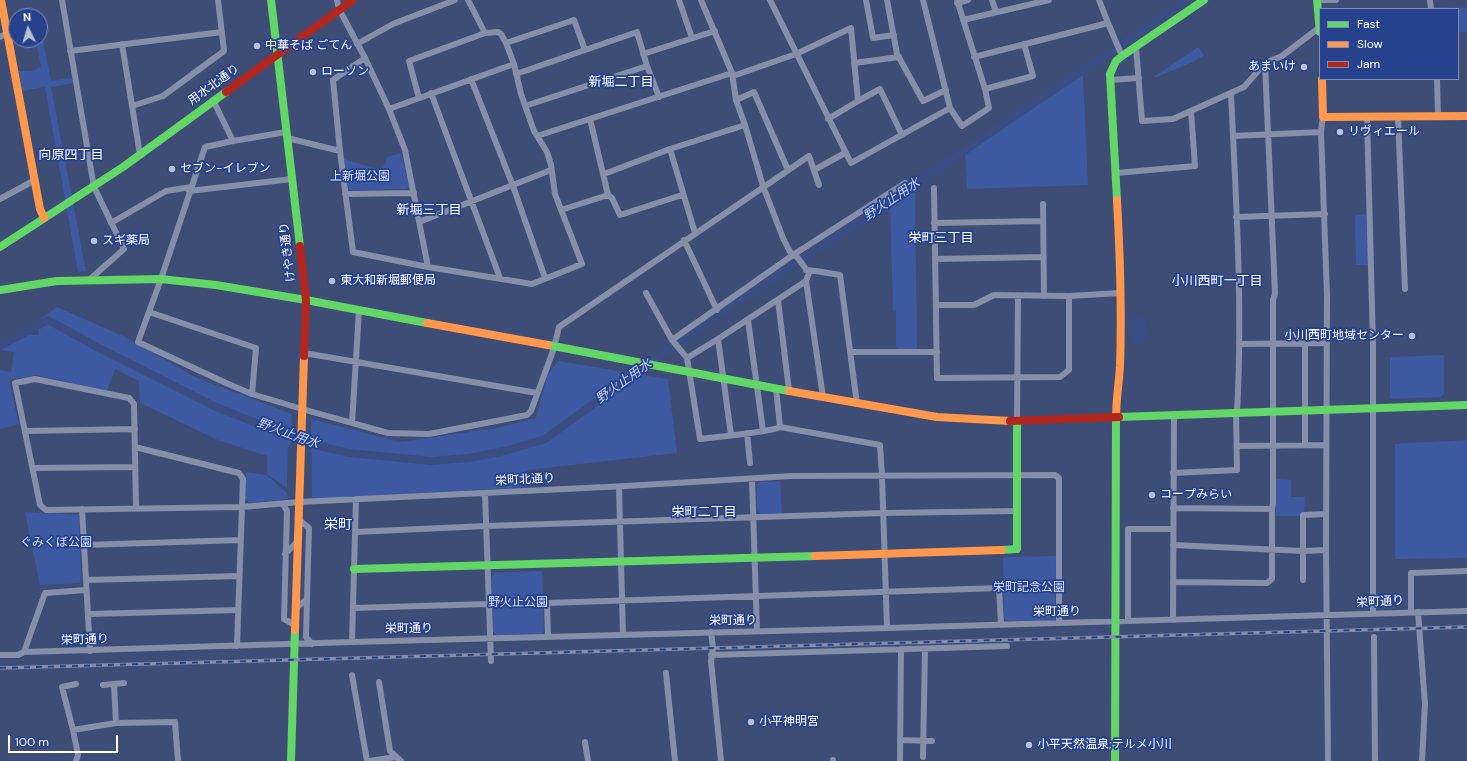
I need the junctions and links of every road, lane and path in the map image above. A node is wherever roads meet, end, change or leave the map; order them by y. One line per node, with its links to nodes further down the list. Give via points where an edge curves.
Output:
1 (1, 0): 32 (street)
2 (63, 0): 42 (street)
3 (218, 0): 30 (street)
4 (271, 0): 43 (street, けやき通り)
5 (337, 0): 23 (street)
6 (353, 0): 23 (street, 用水北通り)
7 (455, 0): 37 (street, via 393,24)
8 (468, 0): 31 (street)
9 (679, 0): 34 (street)
10 (700, 0): 29 (street)
11 (770, 0): 45 (street)
12 (866, 0): 33 (street, via 873,38)
13 (887, 0): 33 (street)
14 (923, 0): 61 (street)
15 (968, 0): 22 (street)
16 (992, 0): 24 (street)
17 (1049, 0): 24 (street)
18 (1099, 0): 27 (street)
19 (1204, 0): 39 (street)
20 (1317, 0): 21 (street); 25 (street)
21 (1336, 0)
22 (957, 1): 26 (street)
23 (339, 9): 37 (street); 43 (street, 用水北通り)
24 (996, 12): 26 (street)
25 (1319, 18)
26 (963, 20): 47 (street)
27 (1108, 23): 38 (street); 40 (street)
28 (1319, 28): 50 (street, via 1282,56)
29 (714, 31): 34 (street); 54 (street)
30 (222, 32): 36 (street); 69 (street, via 224,51 163,96)
31 (485, 33): 35 (street, via 498,32); 65 (street, via 409,61)
32 (4, 35): 99 (street)
33 (894, 35): 46 (street)
34 (692, 38): 44 (street)
35 (506, 43): 41 (street, via 574,20); 51 (street)
36 (122, 44): 42 (street); 69 (street)
37 (358, 44): 48 (street)
38 (1024, 44): 47 (street); 60 (street, via 1033,76)
39 (1136, 47): 40 (street); 55 (street)
40 (1119, 49): 57 (street)
41 (585, 50): 44 (street, via 637,32); 53 (street)
42 (70, 51): 104 (street)
43 (277, 53): 66 (street, 用水北通り); 84 (street, けやき通り)
44 (643, 54): 52 (street)
45 (796, 54): 49 (street, via 851,28); 54 (street); 80 (street)
46 (899, 57): 49 (street); 61 (street, via 923,101)
47 (974, 57): 60 (street)
48 (365, 58): 72 (street); 90 (street, via 333,80)
49 (854, 63): 68 (street)
50 (1265, 63): 63 (street, via 1244,87); 83 (street)
51 (514, 64): 53 (street); 56 (street)
52 (647, 66): 64 (street); 70 (street)
53 (516, 74): 70 (street)
54 (732, 74): 64 (street); 67 (street)
55 (1139, 78): 57 (street); 73 (street, via 1142,121 1173,119)
56 (470, 79): 62 (street); 102 (street)
57 (1110, 80): 96 (street)
58 (1322, 80): 77 (street)
59 (1437, 80): 75 (street)
60 (985, 89): 71 (street, via 989,108 962,126)
61 (946, 90): 71 (street)
62 (431, 93): 65 (street); 112 (street)
63 (1231, 94): 73 (street); 87 (street)
64 (659, 96): 79 (street)
65 (419, 98): 72 (street)
66 (213, 100): 88 (street); 92 (street, 用水北通り)
67 (736, 100): 81 (street); 94 (street, via 754,92)
68 (858, 101): 80 (street); 85 (street, via 880,89)
69 (132, 106): 92 (street)
70 (525, 106): 86 (street)
71 (950, 108): 85 (street)
72 (389, 109): 107 (street, via 405,150)
73 (1191, 111): 96 (street, via 1195,166)
74 (1398, 116): 75 (street); 78 (street); 136 (street)
75 (1438, 116): 76 (street)
76 (1467, 116)
77 (1323, 117): 78 (street); 82 (street)
78 (1367, 117): 173 (street, via 1372,288)
79 (590, 119): 86 (street); 97 (street)
80 (828, 119): 91 (street)
81 (745, 125): 89 (street); 103 (street)
82 (1321, 132): 83 (street, via 1273,135); 115 (street)
83 (1268, 133): 87 (street); 116 (street)
84 (287, 135): 88 (street); 90 (street); 98 (street, けやき通り)
85 (902, 135): 91 (street, via 851,163)
86 (537, 136): 93 (street, via 547,152)
87 (1233, 136): 117 (street)
88 (233, 141): 106 (street, via 205,147)
89 (670, 149): 97 (street); 110 (street)
90 (340, 151): 108 (street)
91 (845, 153): 95 (street)
92 (140, 155): 104 (street, 用水北通り)
93 (551, 170): 102 (street); 114 (street)
94 (788, 170): 95 (street, via 809,156); 103 (street)
95 (814, 170): 101 (street)
96 (1116, 173): 138 (street)
97 (604, 174): 109 (street)
98 (292, 179): 106 (street); 143 (street, けやき通り)
99 (35, 180): 111 (street); 118 (street)
100 (905, 183): 126 (street)
101 (819, 185)
102 (513, 186): 112 (street); 132 (street)
103 (763, 186): 123 (street); 126 (street, via 783,238)
104 (92, 188): 118 (street, 用水北通り); 121 (street)
105 (934, 188): 122 (street)
106 (190, 189): 121 (street, via 166,191); 133 (street)
107 (414, 193): 108 (street); 120 (street)
108 (345, 194): 129 (street, via 353,252)
109 (608, 195): 110 (street, via 620,215); 114 (street)
110 (682, 195): 123 (street)
111 (0, 199)
112 (471, 202): 120 (street); 131 (street)
113 (1043, 204): 119 (street)
114 (561, 210): 132 (street, via 582,264)
115 (1325, 214): 116 (street); 153 (street)
116 (1272, 216): 117 (street); 152 (street, via 1275,294)
117 (1236, 217): 154 (street)
118 (44, 218): 125 (street, 用水北通り)
119 (1042, 221): 122 (street); 127 (street)
120 (419, 222): 129 (street)
121 (111, 223): 134 (street, via 124,249)
122 (934, 223): 128 (street)
123 (695, 233): 124 (street)
124 (684, 240): 147 (street); 156 (street, via 559,327)
125 (0, 247)
126 (795, 256): 130 (street); 147 (street)
127 (1043, 257): 128 (street); 141 (street)
128 (935, 259): 145 (street)
129 (428, 267): 131 (street)
130 (806, 270): 135 (street, via 809,273); 157 (street, via 840,275)
131 (500, 278): 132 (street, via 532,284)
132 (545, 278)
133 (161, 279): 134 (street); 143 (street, via 216,284); 148 (street)
134 (89, 280): 137 (street, via 57,281)
135 (806, 281): 144 (street); 170 (street)
136 (1405, 289)
137 (0, 290)
138 (1120, 293): 142 (street); 180 (street)
139 (646, 294): 151 (street)
140 (1018, 296): 141 (street); 145 (street, via 994,295 974,305); 164 (street)
141 (1044, 296): 142 (street)
142 (1069, 296): 164 (street, via 1069,370 1060,377)
143 (306, 300): 146 (street); 159 (street, けやき通り)
144 (778, 300): 149 (street); 167 (street)
145 (936, 305): 158 (street)
146 (359, 310): 156 (street); 161 (street)
147 (717, 310): 151 (street)
148 (149, 312): 169 (street, via 138,342); 169 (street, via 256,348)
149 (748, 320): 150 (street); 165 (street)
150 (718, 339): 160 (street); 163 (street)
151 (674, 342): 160 (street)
152 (1273, 343): 154 (street); 155 (street); 177 (street)
153 (1327, 343): 155 (street); 176 (street)
154 (1239, 344): 178 (street)
155 (1304, 344): 175 (street)
156 (554, 348): 162 (street); 168 (street)
157 (850, 352): 158 (street); 171 (street)
158 (937, 352): 164 (street, via 937,378)
159 (304, 353): 161 (street); 174 (street, けやき通り)
160 (687, 358): 162 (street)
161 (356, 362): 168 (street); 182 (street)
162 (689, 372): 163 (street); 188 (street, via 700,439)
163 (723, 378): 165 (street); 188 (street)
164 (1018, 378): 181 (street)
165 (756, 384): 166 (street); 186 (street)
166 (776, 388): 167 (street); 183 (street)
167 (789, 390): 170 (street)
168 (537, 393): 182 (street, via 527,415 429,434 393,434)
169 (252, 394): 174 (street)
170 (823, 397): 171 (street)
171 (857, 404): 181 (street, via 937,417)
172 (1467, 405): 173 (street)
173 (1372, 408): 176 (street); 250 (street)
174 (302, 409): 182 (street); 204 (street, けやき通り)
175 (1305, 410): 176 (street); 177 (street); 189 (street)
176 (1326, 410): 190 (street)
177 (1274, 412): 178 (street); 192 (street)
178 (1237, 413): 179 (street); 191 (street)
179 (1174, 415): 180 (street); 197 (street)
180 (1117, 417): 181 (street); 255 (street)
181 (1017, 421): 198 (street)
182 (352, 423)
183 (780, 427): 186 (street); 199 (street, via 880,445)
184 (135, 429): 185 (street); 185 (street, 栄町北通り, via 134,404 129,398 35,379 15,383); 193 (street)
185 (25, 431): 196 (street, 栄町北通り)
186 (763, 431): 187 (street)
187 (747, 433): 188 (street); 194 (street)
188 (731, 435)
189 (1305, 445): 190 (street); 192 (street)
190 (1326, 445): 213 (street)
191 (1237, 446): 192 (street); 197 (street, via 1237,470)
192 (1274, 446): 210 (street)
193 (135, 447): 195 (street); 206 (street, via 239,472 243,479)
194 (750, 463)
195 (135, 467): 196 (street); 207 (street)
196 (33, 468): 209 (street, 栄町北通り, via 40,505 46,510)
197 (1174, 473): 208 (street)
198 (1017, 475): 199 (street, 栄町北通り); 211 (street); 256 (street, 栄町北通り, via 1055,475 1059,478)
199 (882, 476): 200 (street, 栄町北通り, via 791,476); 212 (street)
200 (752, 480): 201 (street, 栄町北通り); 214 (street)
201 (619, 487): 202 (street, 栄町北通り); 216 (street)
202 (485, 493): 203 (street, 栄町北通り); 217 (street)
203 (356, 499): 204 (street, 栄町北通り); 219 (street)
204 (299, 502): 205 (street, 栄町北通り); 215 (street, けやき通り)
205 (283, 504): 206 (street, 栄町北通り); 227 (street, via 287,511)
206 (242, 507): 207 (street, 栄町北通り); 220 (street)
207 (136, 508): 209 (street, 栄町北通り)
208 (1173, 508): 210 (street); 218 (street)
209 (82, 509): 222 (street)
210 (1272, 509): 224 (street)
211 (1017, 511): 212 (street); 228 (street, via 1017,549)
212 (883, 514): 214 (street); 228 (street)
213 (1326, 514): 225 (street); 226 (street, via 1303,515)
214 (754, 518): 216 (street); 229 (street)
215 (298, 519): 221 (street, けやき通り); 241 (street, via 309,528)
216 (620, 522): 217 (street); 230 (street)
217 (486, 526): 219 (street); 231 (street)
218 (1173, 529): 223 (street); 254 (street, via 1128,529)
219 (355, 532): 232 (street)
220 (240, 540): 222 (street); 234 (street)
221 (298, 540): 227 (street); 245 (street, けやき通り)
222 (84, 544): 235 (street)
223 (1173, 545): 224 (street); 237 (street)
224 (1272, 550): 226 (street); 237 (street, via 1272,579 1266,583)
225 (1326, 550): 226 (street); 252 (street)
226 (1303, 551): 236 (street)
227 (285, 554): 258 (street, via 284,619)
228 (885, 554): 229 (street); 239 (street)
229 (755, 558): 230 (street); 240 (street)
230 (621, 562): 231 (street); 242 (street)
231 (487, 566): 232 (street); 243 (street)
232 (354, 569): 244 (street)
233 (1467, 571): 248 (street, via 1410,573)
234 (239, 576): 235 (street); 246 (street)
235 (86, 580): 238 (street)
236 (1303, 580)
237 (1173, 582): 253 (street)
238 (86, 590): 251 (street); 274 (street, via 45,593)
239 (886, 592): 240 (street); 257 (street, via 999,588); 259 (street)
240 (756, 596): 242 (street); 260 (street)
241 (307, 599): 245 (street); 268 (street, via 306,637)
242 (622, 600): 262 (street); 263 (street, via 547,603)
243 (488, 604): 244 (street); 265 (street)
244 (353, 608): 266 (street)
245 (295, 609): 258 (street, けやき通り)
246 (238, 610): 251 (street); 269 (street)
247 (1467, 611): 249 (street, 栄町通り)
248 (1411, 612): 249 (street, 栄町通り); 250 (street, 栄町通り)
249 (1418, 612): 304 (street, via 1425,704)
250 (1373, 613): 252 (street, 栄町通り)
251 (89, 614): 273 (street)
252 (1326, 616): 253 (street, 栄町通り); 302 (street)
253 (1173, 620): 254 (street, 栄町通り)
254 (1128, 621): 255 (street, 栄町通り)
255 (1115, 622): 256 (street, 栄町通り); 301 (street)
256 (1059, 623): 257 (street, 栄町通り)
257 (1001, 624): 259 (street, 栄町通り)
258 (294, 625): 267 (street, けやき通り)
259 (887, 628): 260 (street, 栄町通り)
260 (757, 631): 261 (street, 栄町通り)
261 (711, 632): 262 (street, 栄町通り); 276 (street)
262 (623, 635): 263 (street, 栄町通り)
263 (548, 637): 265 (street, 栄町通り)
264 (1374, 637): 303 (street)
265 (490, 638): 266 (street, 栄町通り); 277 (street)
266 (352, 642): 268 (street, 栄町通り)
267 (295, 644): 268 (street, 栄町通り); 269 (street, 栄町通り); 295 (street, けやき通り)
268 (312, 644)
269 (237, 646): 273 (street, 栄町通り)
270 (1007, 646): 272 (street)
271 (901, 649): 272 (street); 276 (street); 287 (street)
272 (925, 649): 288 (street)
273 (90, 651): 274 (street, 栄町通り)
274 (24, 652): 275 (street, 栄町通り, via 18,655)
275 (0, 655)
276 (711, 655): 299 (street)
277 (491, 661)
278 (666, 673): 298 (street)
279 (352, 675): 296 (street)
280 (379, 682): 292 (street, via 390,751)
281 (124, 683): 283 (street)
282 (76, 684): 286 (street, via 62,687)
283 (114, 684): 284 (street); 285 (street)
284 (103, 685)
285 (116, 722): 286 (street); 294 (street, via 176,722)
286 (73, 730): 293 (street, via 78,755)
287 (900, 740): 288 (street); 300 (street)
288 (923, 741): 289 (street); 291 (street)
289 (932, 741)
290 (585, 742): 297 (street)
291 (923, 757)
292 (399, 759): 296 (street)
293 (76, 761)
294 (178, 761)
295 (291, 761)
296 (368, 761)
297 (588, 761)
298 (675, 761)
299 (721, 761)
300 (900, 761)
301 (1115, 761)
302 (1328, 761)
303 (1375, 761)
304 (1422, 761)

